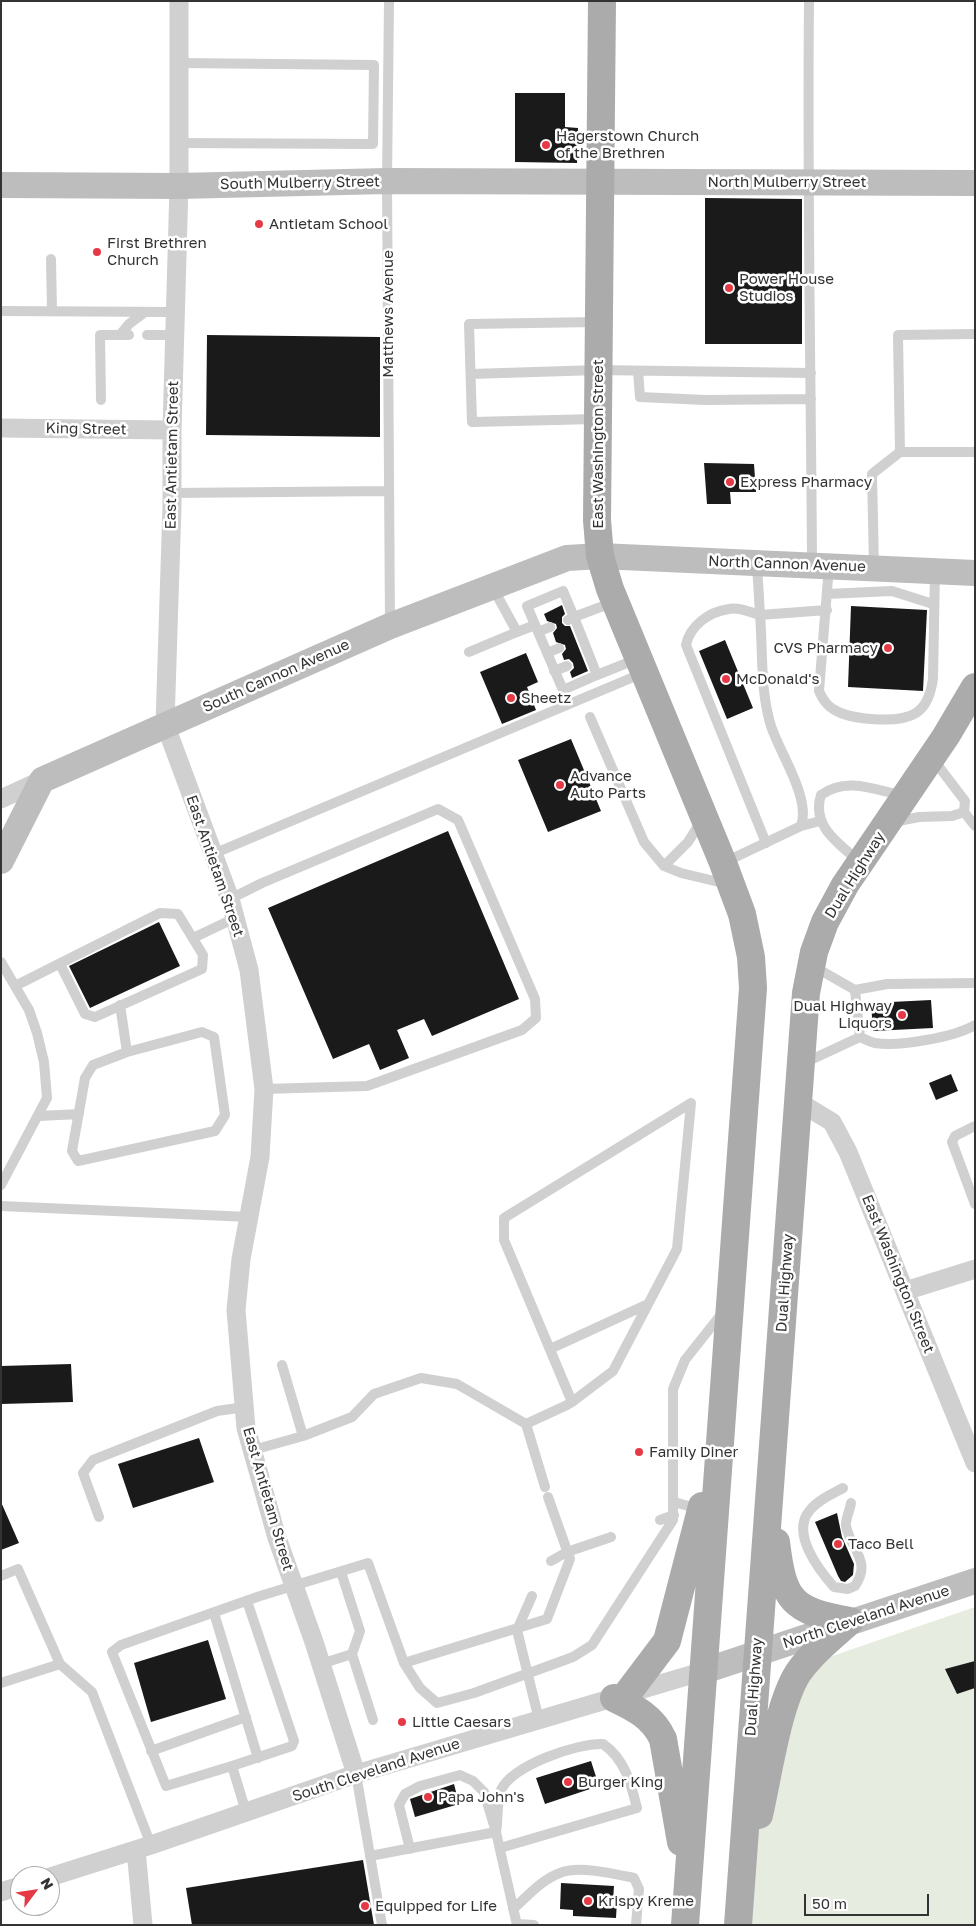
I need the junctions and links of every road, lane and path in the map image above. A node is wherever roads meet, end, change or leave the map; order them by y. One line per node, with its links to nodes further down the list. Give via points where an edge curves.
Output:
1 (179, 1): 5 (street, East Antietam Street)
2 (389, 1): 7 (lane, Matthews Avenue)
3 (602, 1): 8 (main road, East Washington Street)
4 (809, 1): 9 (lane)
5 (179, 62): 6 (street, East Antietam Street); 6 (lane, via 374,65 373,144)
6 (179, 143): 12 (street, East Antietam Street)
7 (387, 181): 8 (street, South Mulberry Street); 12 (street, South Mulberry Street); 33 (lane, Matthews Avenue)
8 (599, 182): 9 (street, North Mulberry Street); 18 (main road, East Washington Street)
9 (807, 182): 10 (street, North Mulberry Street); 24 (lane)
10 (975, 183)
11 (1, 185): 12 (street, South Mulberry Street)
12 (179, 186): 17 (street, East Antietam Street)
13 (51, 259): 15 (lane)
14 (1, 311): 15 (lane)
15 (52, 311): 16 (lane)
16 (145, 312): 17 (lane); 27 (lane, via 129,324 124,335 100,335)
17 (175, 312): 21 (street, East Antietam Street)
18 (598, 322): 22 (main road, East Washington Street); 25 (lane, via 469,324)
19 (975, 334): 31 (lane, via 898,335)
20 (147, 335): 21 (lane)
21 (174, 336): 30 (street, East Antietam Street)
22 (598, 370): 23 (lane); 25 (lane); 28 (main road, East Washington Street)
23 (638, 371): 24 (lane); 26 (lane, via 640,397)
24 (811, 373): 26 (lane)
25 (470, 374): 28 (lane, via 472,422)
26 (811, 399): 37 (lane)
27 (100, 400)
28 (597, 419): 35 (main road, East Washington Street)
29 (1, 428): 30 (street, King Street)
30 (172, 430): 34 (street, East Antietam Street)
31 (900, 452): 32 (lane); 38 (lane, via 872,474)
32 (975, 452)
33 (389, 490): 34 (lane); 48 (lane, Matthews Avenue)
34 (172, 493): 61 (street, East Antietam Street)
35 (600, 556): 36 (street, North Cannon Avenue); 41 (street, South Cannon Avenue, via 568,558); 43 (main road, East Washington Street)
36 (757, 563): 37 (street, North Cannon Avenue); 46 (lane)
37 (821, 565): 38 (street, North Cannon Avenue); 42 (lane)
38 (874, 568): 39 (street, North Cannon Avenue)
39 (936, 571): 40 (street, North Cannon Avenue); 44 (lane)
40 (975, 573)
41 (492, 587): 48 (street, South Cannon Avenue); 51 (lane)
42 (827, 594): 44 (lane, via 892,591); 45 (lane)
43 (615, 602): 47 (lane); 56 (main road, East Washington Street)
44 (933, 604): 45 (lane, via 934,678 931,692 916,713 895,718 848,716 832,709 822,699 819,675)
45 (827, 610): 46 (lane)
46 (760, 616): 70 (lane, via 771,725 801,798 805,816); 72 (lane, via 729,609 712,615 698,622 686,645)
47 (571, 619): 50 (lane, via 562,591 527,606); 58 (lane)
48 (390, 626): 61 (street, South Cannon Avenue)
49 (550, 627): 50 (lane)
50 (537, 629): 51 (lane); 54 (lane)
51 (517, 632): 53 (lane)
52 (559, 648): 54 (lane)
53 (469, 652)
54 (547, 653): 57 (lane)
55 (567, 666): 57 (lane)
56 (640, 666): 58 (lane); 67 (main road, East Washington Street); 73 (lane)
57 (554, 671): 58 (lane, via 563,690)
58 (597, 675)
59 (975, 687): 62 (main road, Dual Highway)
60 (590, 716): 76 (lane, via 644,842)
61 (165, 724): 63 (street, South Cannon Avenue); 73 (street, East Antietam Street)
62 (932, 757): 64 (main road, Dual Highway); 66 (lane, via 965,801)
63 (42, 780): 65 (street); 74 (street)
64 (906, 796): 68 (lane, via 851,784 837,786 822,795 818,804); 69 (main road, Dual Highway)
65 (1, 799)
66 (964, 812): 69 (lane); 71 (lane)
67 (704, 817): 76 (lane, via 688,842); 77 (main road, East Washington Street)
68 (820, 821): 70 (lane); 75 (lane, via 828,834)
69 (887, 823): 75 (main road, Dual Highway)
70 (801, 826): 72 (lane)
71 (975, 826)
72 (766, 843): 77 (lane)
73 (213, 854): 78 (street, East Antietam Street)
74 (1, 861)
75 (861, 863): 83 (main road, Dual Highway, via 825,922)
76 (664, 866): 77 (lane, via 708,878)
77 (727, 874): 104 (main road, via 742,914 751,957 753,988)
78 (230, 899): 79 (street, East Antietam Street); 92 (lane, via 438,809 458,820 535,999 536,1018 522,1030 367,1086)
79 (235, 918): 80 (lane); 92 (street, East Antietam Street, via 249,970)
80 (192, 938): 82 (lane, via 178,914 160,913); 87 (lane, via 204,955 202,969)
81 (1, 962): 85 (lane)
82 (60, 964): 85 (lane); 87 (lane, via 85,1014 95,1017)
83 (811, 966): 86 (lane); 91 (main road, Dual Highway)
84 (975, 983): 86 (lane, via 887,984)
85 (15, 986): 95 (lane, via 29,1010 44,1062 47,1098)
86 (855, 990): 89 (lane)
87 (120, 1005): 90 (lane)
88 (975, 1025): 89 (lane, via 934,1039 886,1044)
89 (860, 1037): 91 (lane)
90 (127, 1052): 94 (lane, via 93,1065 85,1078); 94 (lane, via 202,1032 214,1037 225,1115 215,1131 78,1161 72,1151)
91 (801, 1064): 93 (main road, Dual Highway)
92 (264, 1089): 100 (street, East Antietam Street, via 260,1156)
93 (798, 1102): 102 (street, East Washington Street, via 832,1122 848,1152); 114 (main road, Dual Highway)
94 (79, 1114): 95 (lane)
95 (39, 1116): 97 (lane)
96 (975, 1126): 98 (lane, via 955,1136 952,1142)
97 (1, 1185)
98 (975, 1204)
99 (1, 1206): 100 (lane)
100 (249, 1217): 109 (street, East Antietam Street, via 236,1310)
101 (975, 1269): 102 (street)
102 (905, 1291): 113 (street, East Washington Street)
103 (648, 1304): 105 (lane); 105 (lane, via 677,1249 691,1103 504,1218 504,1240); 107 (lane, via 613,1371)
104 (730, 1304): 108 (main road); 116 (lane, via 685,1360 673,1389)
105 (550, 1349): 107 (lane)
106 (282, 1365): 111 (lane)
107 (572, 1402): 110 (lane)
108 (722, 1402): 118 (main road); 139 (main road)
109 (245, 1407): 112 (street, East Antietam Street, via 246,1428); 120 (lane, via 217,1411 92,1460 83,1472)
110 (526, 1424): 111 (lane, via 457,1384 422,1378 374,1394 352,1417); 123 (lane)
111 (303, 1436): 112 (lane)
112 (253, 1450): 128 (street, East Antietam Street)
113 (975, 1463)
114 (770, 1485): 132 (main road, via 779,1571 785,1590 806,1610); 134 (main road, Dual Highway)
115 (843, 1488): 117 (lane, via 810,1510 804,1521 806,1546 814,1562 839,1589 855,1586 862,1573 846,1525)
116 (674, 1502): 118 (lane); 119 (lane)
117 (852, 1503)
118 (701, 1510): 142 (main road, via 667,1641)
119 (674, 1515): 121 (lane); 140 (lane, via 674,1520 592,1645 573,1657)
120 (99, 1517)
121 (660, 1520)
122 (611, 1537): 123 (lane)
123 (567, 1552): 124 (lane); 133 (lane, via 570,1560 547,1619)
124 (551, 1561)
125 (342, 1572): 128 (lane); 135 (lane, via 360,1631); 136 (lane, via 368,1564)
126 (1, 1576): 137 (lane, via 18,1569)
127 (975, 1581): 132 (street, North Cleveland Avenue)
128 (293, 1587): 130 (lane); 138 (street, East Antietam Street)
129 (532, 1596): 133 (lane)
130 (247, 1601): 131 (lane); 147 (lane, via 294,1741 292,1746)
131 (214, 1613): 143 (lane); 146 (lane, via 121,1645 112,1652)
132 (850, 1621): 134 (street, North Cleveland Avenue); 159 (main road, via 810,1658 787,1697)
133 (517, 1630): 136 (lane); 140 (lane)
134 (756, 1653): 139 (street, North Cleveland Avenue); 159 (main road, Dual Highway)
135 (352, 1654): 138 (lane); 144 (lane)
136 (404, 1663): 140 (lane, via 420,1688 437,1703)
137 (60, 1664): 141 (lane); 152 (lane, via 92,1692)
138 (321, 1664): 149 (street, East Antietam Street)
139 (704, 1671): 142 (street, South Cleveland Avenue); 157 (main road)
140 (528, 1672): 145 (lane)
141 (1, 1683)
142 (620, 1696): 145 (street, South Cleveland Avenue); 157 (main road, via 648,1717 663,1739)
143 (246, 1717): 146 (lane); 147 (lane)
144 (373, 1720)
145 (539, 1720): 149 (street, South Cleveland Avenue)
146 (151, 1751): 148 (lane, via 166,1786)
147 (258, 1758): 148 (lane)
148 (232, 1766): 150 (lane)
149 (356, 1774): 150 (street, South Cleveland Avenue); 155 (lane)
150 (246, 1812): 152 (street, South Cleveland Avenue)
151 (496, 1832): 153 (lane); 153 (lane, via 501,1790 536,1762 572,1748 603,1744 613,1750 630,1778 638,1808); 154 (lane); 154 (lane, via 484,1792 473,1781 460,1775 420,1786 405,1794 399,1805)
152 (144, 1848): 156 (street, South Cleveland Avenue); 161 (street)
153 (500, 1848): 158 (lane)
154 (410, 1849): 155 (lane)
155 (370, 1856): 162 (lane)
156 (60, 1874)
157 (688, 1885): 165 (main road)
158 (513, 1909): 160 (lane); 164 (lane, via 541,1883 561,1872 609,1873 634,1878 639,1889)
159 (738, 1916)
160 (517, 1924): 163 (lane)
161 (143, 1925)
162 (382, 1925)
163 (534, 1925)
164 (636, 1925)
165 (685, 1925)

